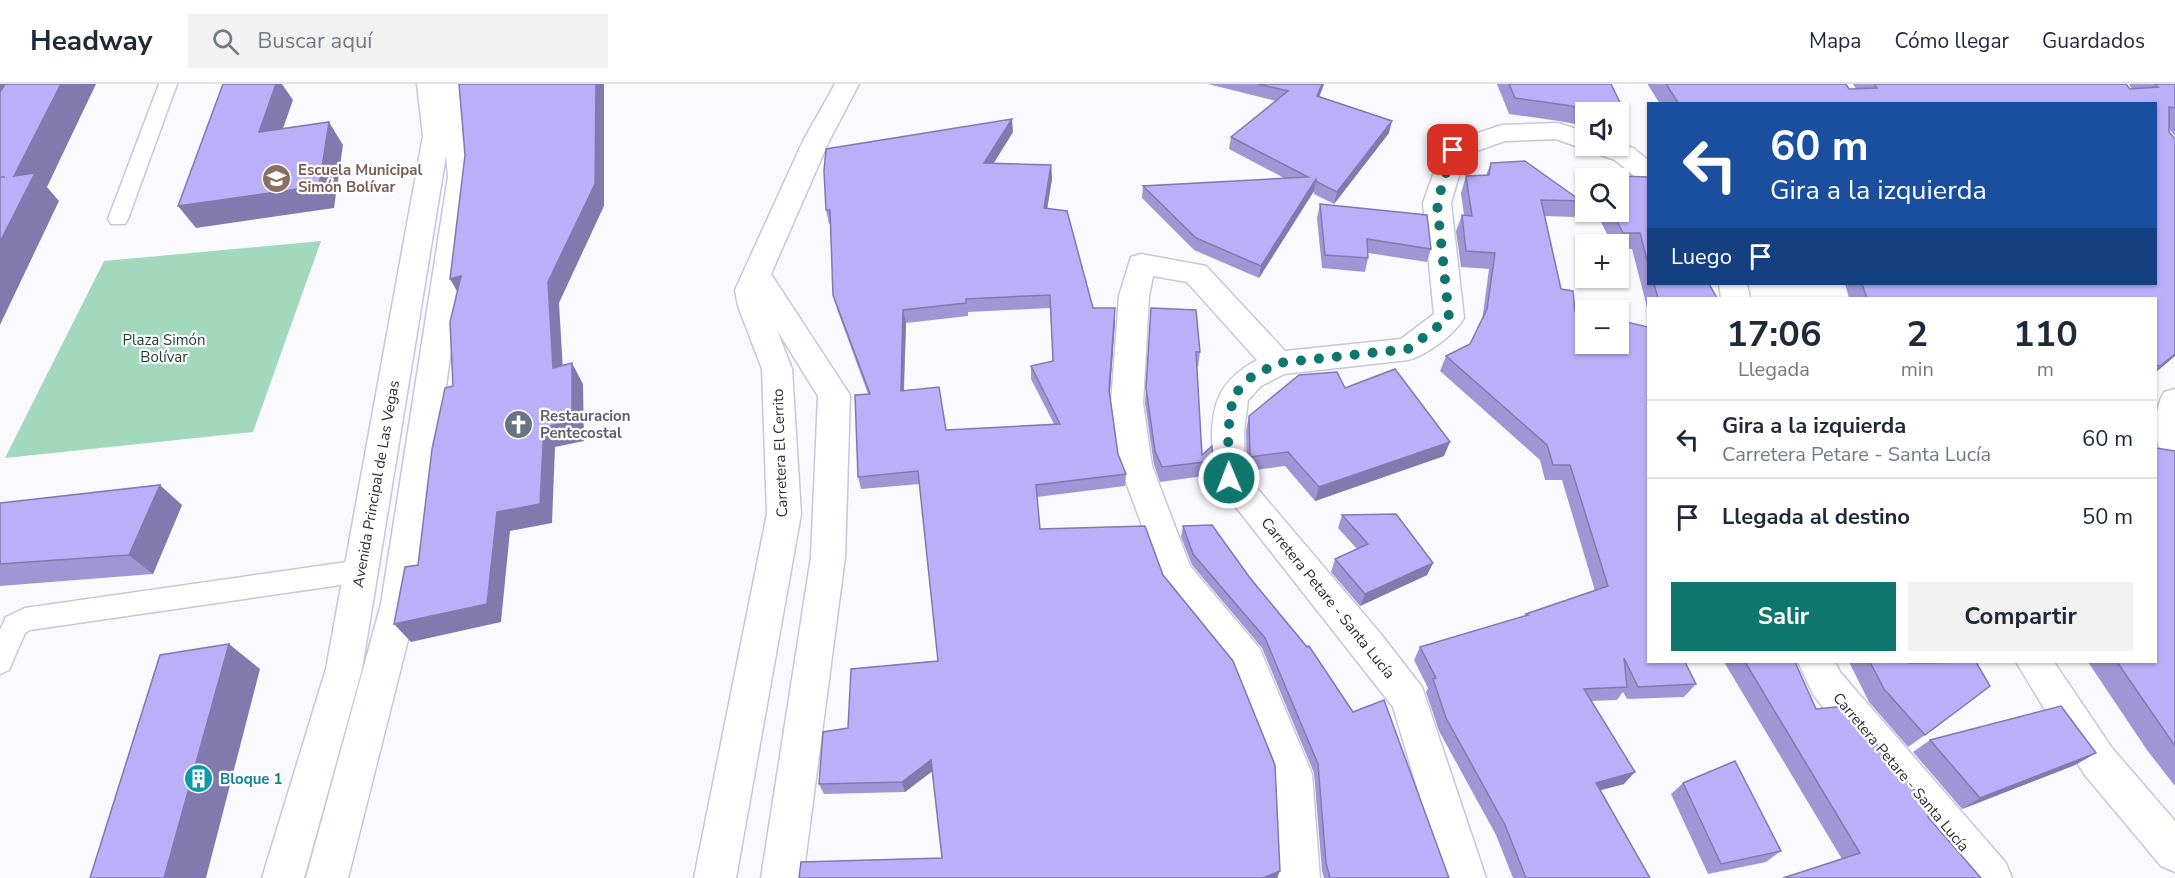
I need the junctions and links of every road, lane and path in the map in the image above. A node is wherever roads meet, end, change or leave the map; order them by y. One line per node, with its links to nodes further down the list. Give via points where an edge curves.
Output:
1 (168, 84): 8 (lane)
2 (429, 84): 13 (street, Avenida Principal de Las Vegas, via 436,136)
3 (453, 84): 19 (street, via 461,177 399,604)
4 (847, 84): 9 (street, Carretera El Cerrito, via 816,141)
5 (1575, 137): 10 (street, Carretera Petare - Santa Lucía, via 1558,131 1502,132 1453,150 1437,203 1449,318 1408,349)
6 (1626, 156): 7 (street)
7 (1647, 173)
8 (118, 219)
9 (756, 273): 20 (street, Carretera El Cerrito, via 750,290 753,306 777,369 784,514); 21 (street, via 834,395 828,557)
10 (1278, 363): 22 (street, via 1196,273 1141,264 1134,296 1127,403 1136,466 1176,574 1247,661 1293,774); 23 (street, Carretera Petare - Santa Lucía, via 1250,378 1233,396 1228,432 1229,478 1409,699)
11 (2175, 401): 12 (street, via 2170,411)
12 (2175, 450)
13 (361, 571): 14 (lane, via 25,619 15,625); 18 (street, Avenida Principal de Las Vegas, via 344,669)
14 (0, 662)
15 (1816, 663): 24 (street, Carretera Petare - Santa Lucía, via 1827,684)
16 (2035, 663): 17 (street, via 2098,761)
17 (2175, 852)
18 (283, 878)
19 (327, 878)
20 (716, 878)
21 (782, 878)
22 (1299, 878)
23 (1465, 878)
24 (1991, 878)

